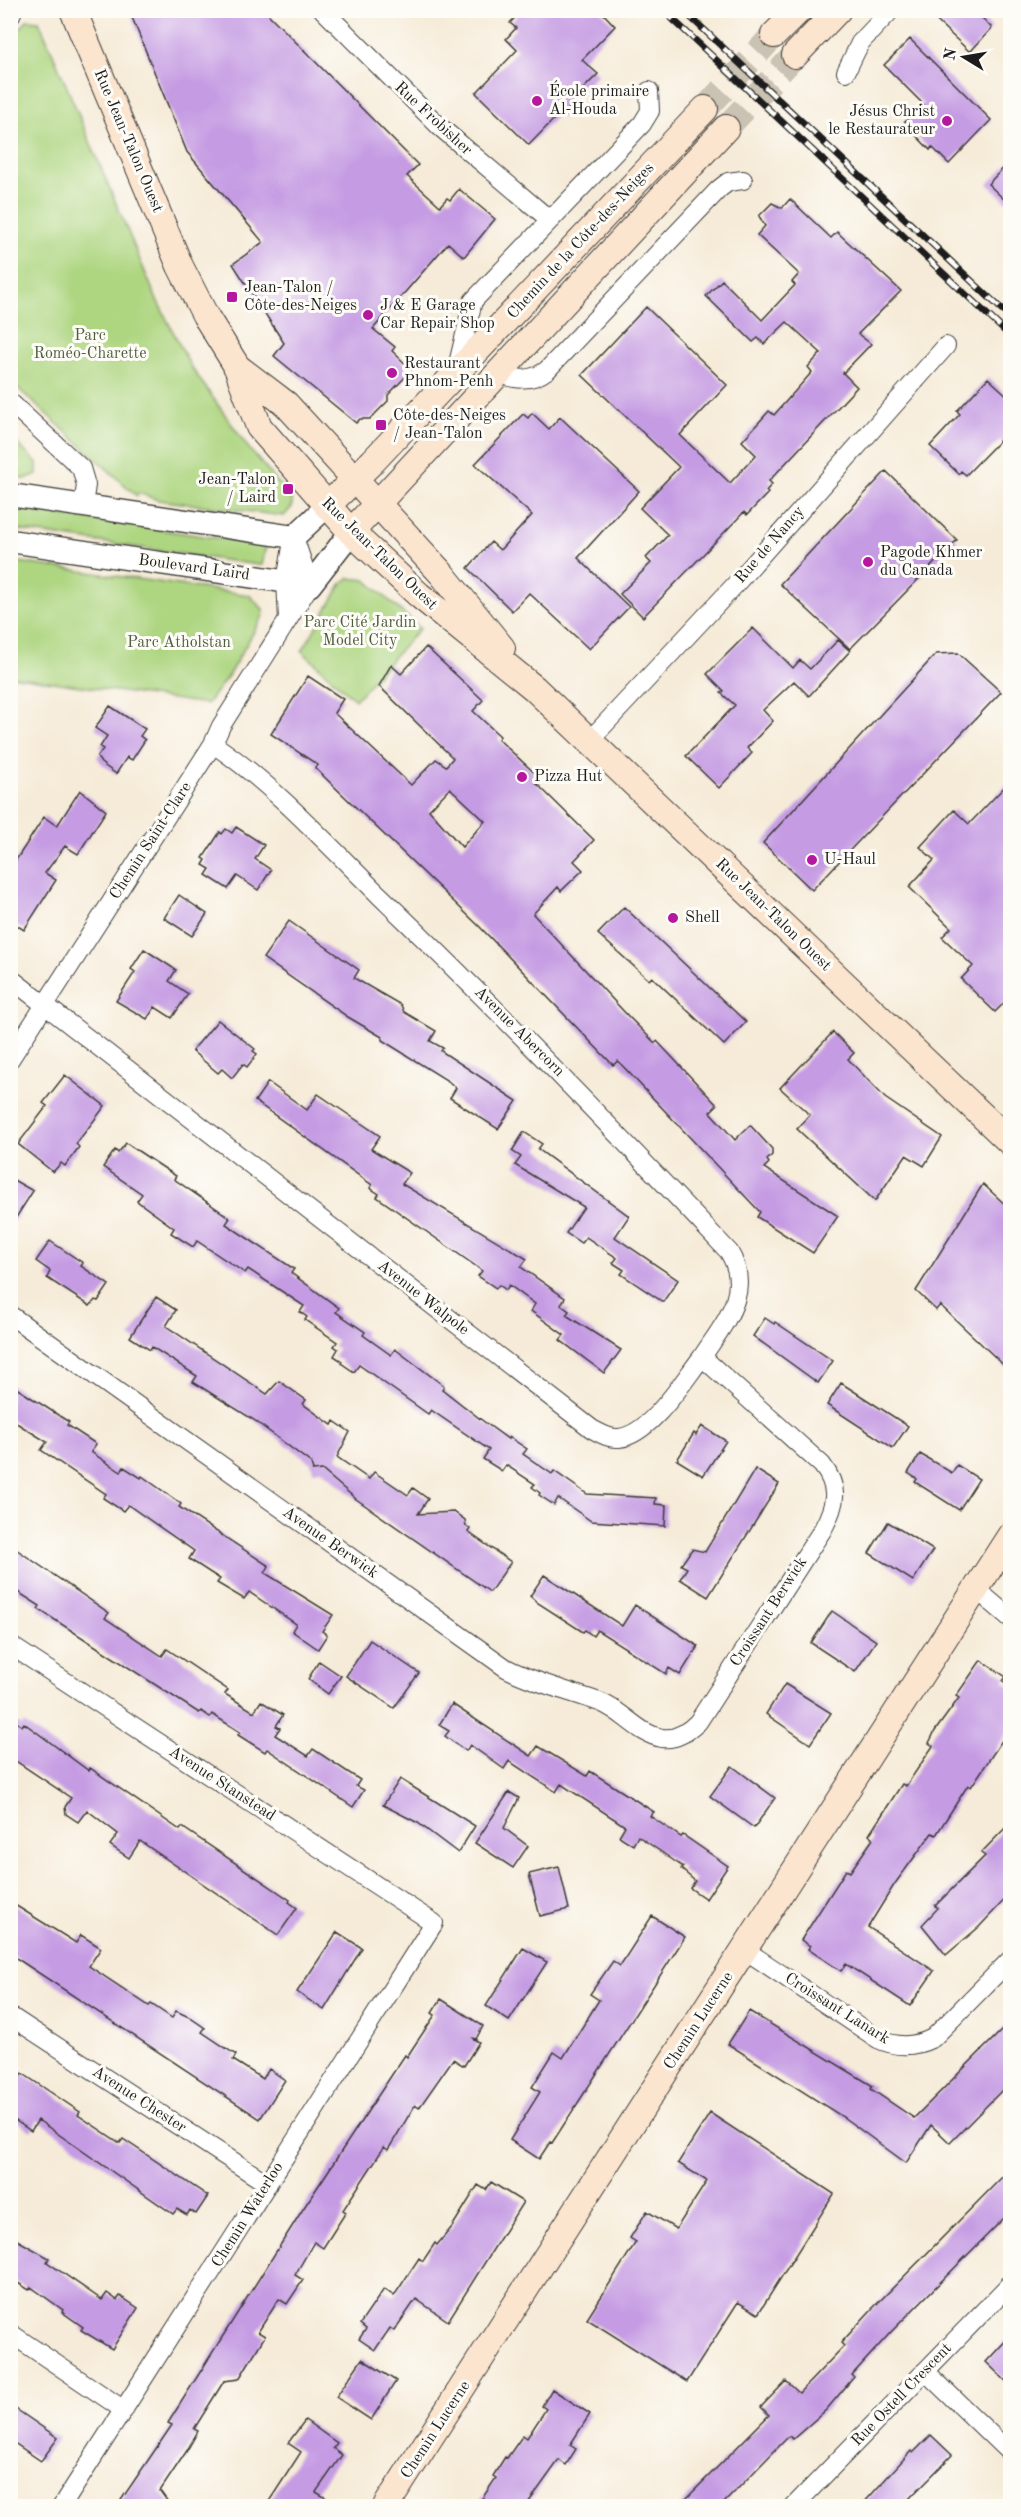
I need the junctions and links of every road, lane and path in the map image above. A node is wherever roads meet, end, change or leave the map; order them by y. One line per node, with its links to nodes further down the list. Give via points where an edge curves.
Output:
1 (13, 10): 7 (street)
2 (73, 10): 17 (main road, Rue Jean-Talon Ouest, via 180,266)
3 (323, 10): 15 (street, Rue Frobisher, via 440,127)
4 (799, 10): 8 (main road)
5 (838, 10): 9 (main road)
6 (891, 10): 10 (street, via 860,43)
7 (10, 17)
8 (774, 35)
9 (795, 55)
10 (846, 72)
11 (649, 91): 15 (street, via 650,111 646,120)
12 (705, 109): 18 (main road, Chemin de la Côte-des-Neiges)
13 (726, 128): 19 (main road, Chemin de la Côte-des-Neiges)
14 (743, 180): 19 (street, via 728,182 719,189 548,370 529,379)
15 (550, 220): 18 (street, via 473,300)
16 (946, 346): 33 (street, Rue de Nancy, via 734,586)
17 (236, 365): 21 (main road, Rue Jean-Talon Ouest, via 286,404); 25 (main road, Rue Jean-Talon Ouest, via 259,427)
18 (456, 372): 21 (main road, Chemin de la Côte-des-Neiges)
19 (498, 373): 23 (main road, Chemin de la Côte-des-Neiges)
20 (10, 402): 24 (street, via 81,468 86,484)
21 (354, 479): 23 (main road, Rue Jean-Talon Ouest); 25 (main road, Chemin de la Côte-des-Neiges)
22 (10, 495): 24 (street)
23 (378, 502): 26 (main road, Chemin de la Côte-des-Neiges); 32 (main road, Rue Jean-Talon Ouest)
24 (83, 506): 27 (street)
25 (327, 506): 26 (main road, Rue Jean-Talon Ouest); 27 (street, Chemin de la Côte-des-Neiges)
26 (351, 532): 30 (street); 32 (main road, Rue Jean-Talon Ouest, via 418,595)
27 (294, 537): 29 (street); 30 (street)
28 (10, 541): 29 (street, Boulevard Laird)
29 (286, 581): 30 (street, Boulevard Laird); 31 (street)
30 (310, 585): 31 (street, Chemin Saint-Clare)
31 (288, 620): 34 (street, Chemin Saint-Clare)
32 (534, 688): 33 (main road, Rue Jean-Talon Ouest)
33 (589, 741): 38 (main road, Rue Jean-Talon Ouest)
34 (213, 744): 36 (street, Chemin Saint-Clare); 40 (street, Avenue Abercorn, via 317,834 485,997 729,1252 739,1272 737,1295)
35 (10, 978): 36 (street, Avenue Walpole)
36 (45, 1006): 37 (street, Chemin Saint-Clare); 40 (street, Avenue Walpole, via 605,1436 631,1435 646,1425)
37 (10, 1059)
38 (1011, 1142)
39 (10, 1316): 45 (street, Avenue Berwick, via 506,1668 538,1683 602,1703 642,1731)
40 (702, 1357): 45 (street, Croissant Berwick, via 822,1465 831,1477 836,1496 823,1529 698,1722 683,1734)
41 (1011, 1536): 42 (main road, Chemin Lucerne)
42 (976, 1589): 43 (street); 47 (main road, Chemin Lucerne)
43 (1011, 1618)
44 (10, 1645): 46 (street, Avenue Stanstead)
45 (664, 1738)
46 (434, 1923): 50 (street, Chemin Waterloo)
47 (744, 1950): 48 (street, Croissant Lanark, via 878,2039 899,2046 921,2044 933,2038); 57 (main road, Chemin Lucerne)
48 (1011, 1960)
49 (10, 2016): 50 (street, Avenue Chester)
50 (268, 2184): 54 (street, Chemin Waterloo)
51 (1011, 2284): 53 (street, Rue Ostell Crescent)
52 (10, 2333): 54 (street)
53 (925, 2371): 55 (street); 58 (street, Rue Ostell Crescent)
54 (124, 2410): 56 (street, Chemin Waterloo)
55 (1011, 2453)
56 (62, 2506)
57 (386, 2506)
58 (794, 2506)

